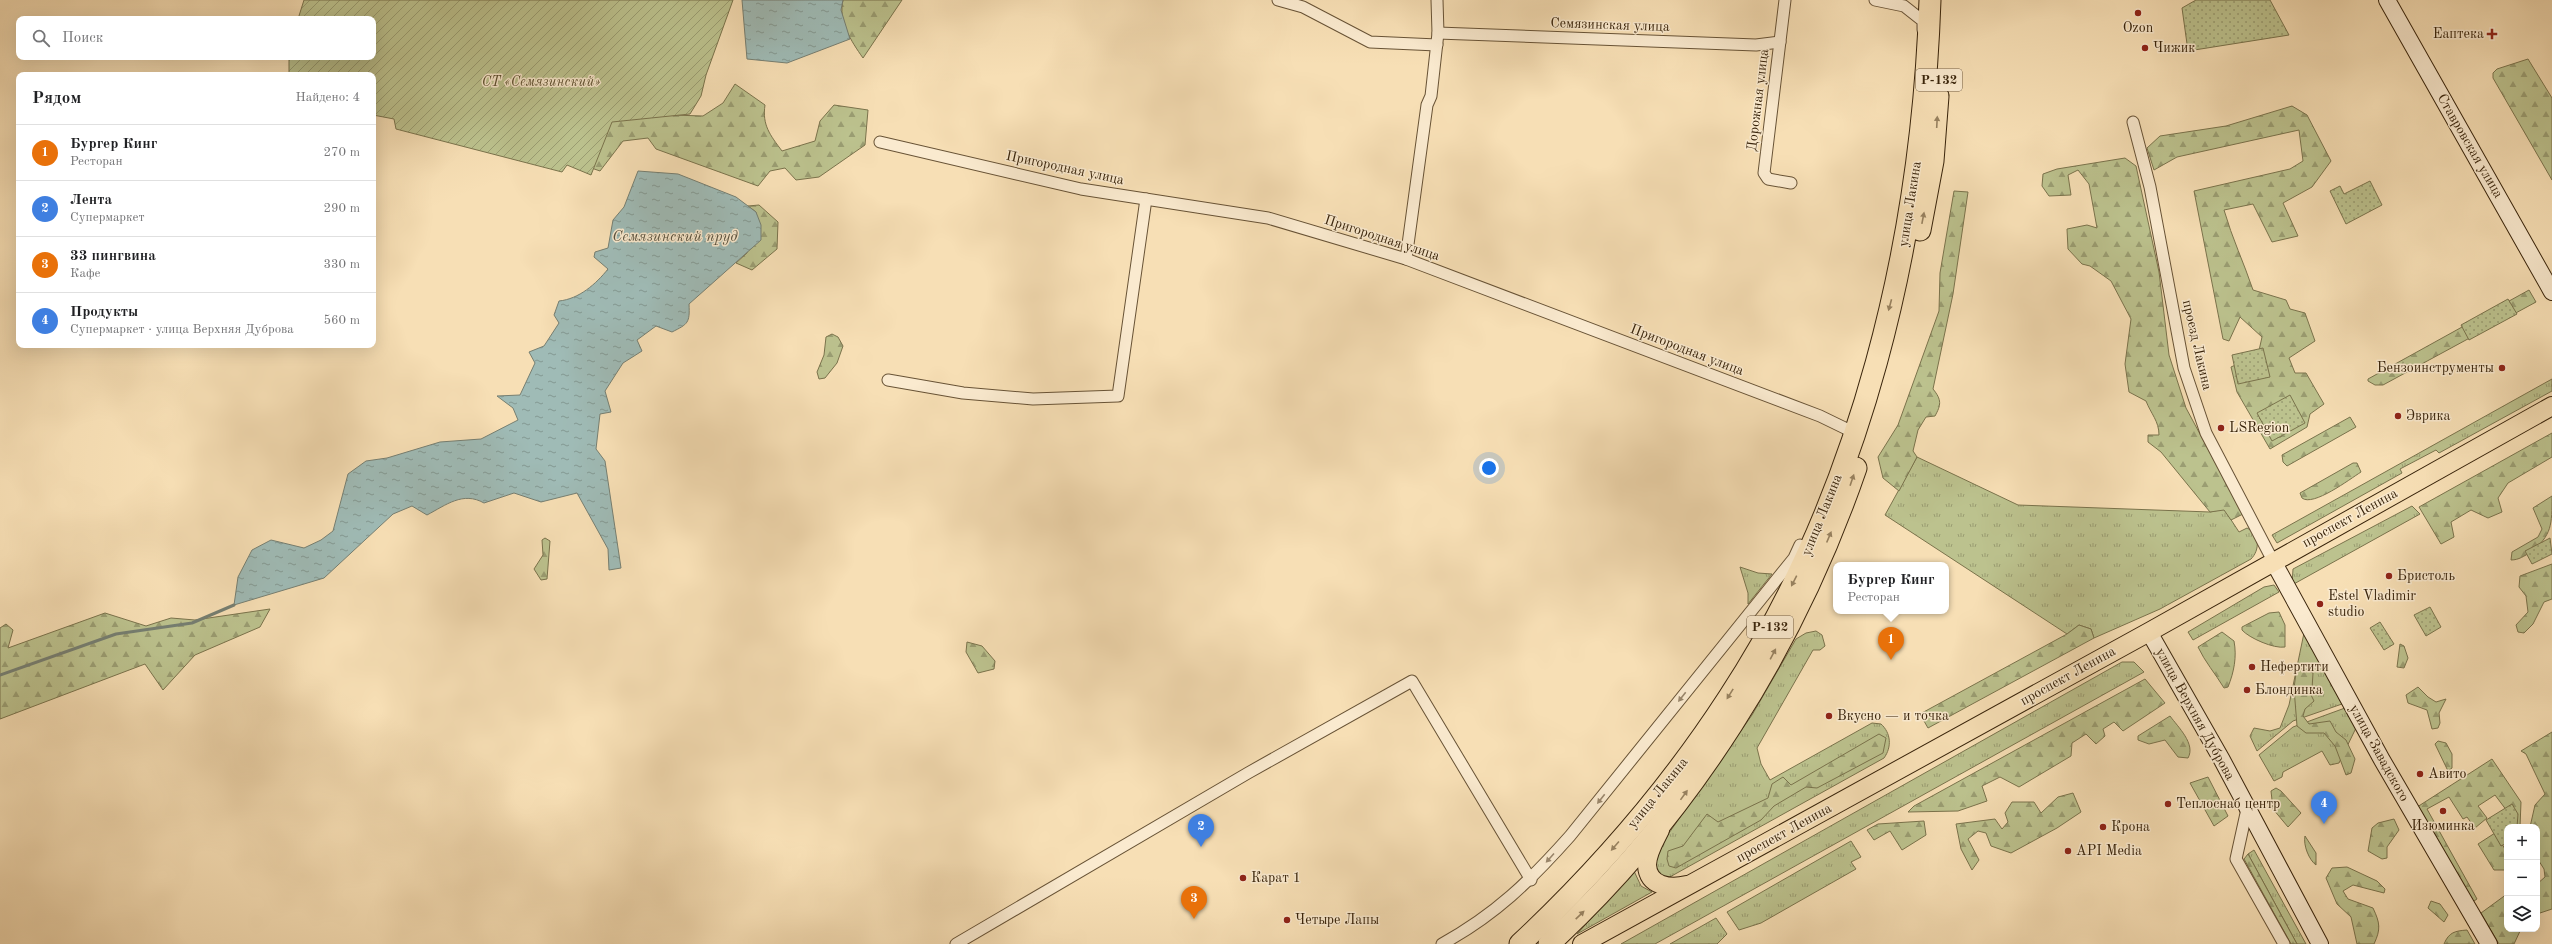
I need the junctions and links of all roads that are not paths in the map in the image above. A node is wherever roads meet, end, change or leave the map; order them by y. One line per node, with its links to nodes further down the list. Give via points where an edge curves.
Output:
1 (1278, 0): 11 (street, via 1310,10 1370,42)
2 (1437, 0): 9 (street)
3 (1785, 0): 10 (street, Дорожная улица)
4 (1875, 0): 5 (street)
5 (1879, 0): 12 (street, via 1904,6 1923,21)
6 (1930, 0): 12 (highway, улица Лакина / Р-132)
7 (1943, 0): 26 (highway, улица Лакина / Р-132, one-way to 7, via 1754,689 1804,596 1843,504 1860,456 1907,298 1929,186 1936,130)
8 (2386, 0): 18 (street, Ставровская улица)
9 (1438, 33): 10 (street, Семязинская улица, via 1756,45); 11 (street)
10 (1780, 42): 15 (street, Дорожная улица, via 1764,173 1768,179)
11 (1437, 45): 17 (street)
12 (1927, 80): 21 (highway, улица Лакина / Р-132, one-way to 21, via 1918,161 1900,268)
13 (2133, 122): 23 (street, проезд Лакина, via 2150,187 2184,368 2206,433)
14 (880, 142): 16 (street, Пригородная улица, via 1081,189)
15 (1791, 183)
16 (1146, 199): 17 (street, Пригородная улица, via 1268,218); 19 (street, via 1118,396 1033,399 963,393)
17 (1406, 259): 21 (street, Пригородная улица, via 1820,416)
18 (2552, 292)
19 (888, 380)
20 (2552, 406): 23 (main road, проспект Ленина)
21 (1855, 432): 22 (highway, улица Лакина / Р-132)
22 (1831, 494): 27 (street, one-way to 27, via 1794,558 1591,811); 29 (highway, улица Лакина / Р-132, one-way to 29, via 1802,564 1730,695 1658,794 1588,877)
23 (2273, 561): 24 (main road, проспект Ленина); 38 (street, улица Завадского, via 2382,760)
24 (2149, 632): 25 (street, улица Верхняя Дуброва); 28 (main road, проспект Ленина)
25 (2247, 809): 36 (street, via 2236,859); 37 (street, улица Верхняя Дуброва)
26 (1661, 827): 28 (main road, via 1648,858 1648,872 1652,878 1669,888); 30 (highway, улица Лакина / Р-132, one-way to 26, via 1605,890)
27 (1531, 880): 31 (street, via 1412,681 1248,773); 32 (street, via 1478,923)
28 (1696, 882): 35 (main road, проспект Ленина)
29 (1555, 910): 30 (main road, via 1549,930); 33 (highway, улица Лакина / Р-132); 34 (main road)
30 (1551, 943)
31 (956, 944)
32 (1442, 944)
33 (1520, 944)
34 (1527, 944)
35 (1582, 944)
36 (2284, 944)
37 (2320, 944)
38 (2489, 944)

